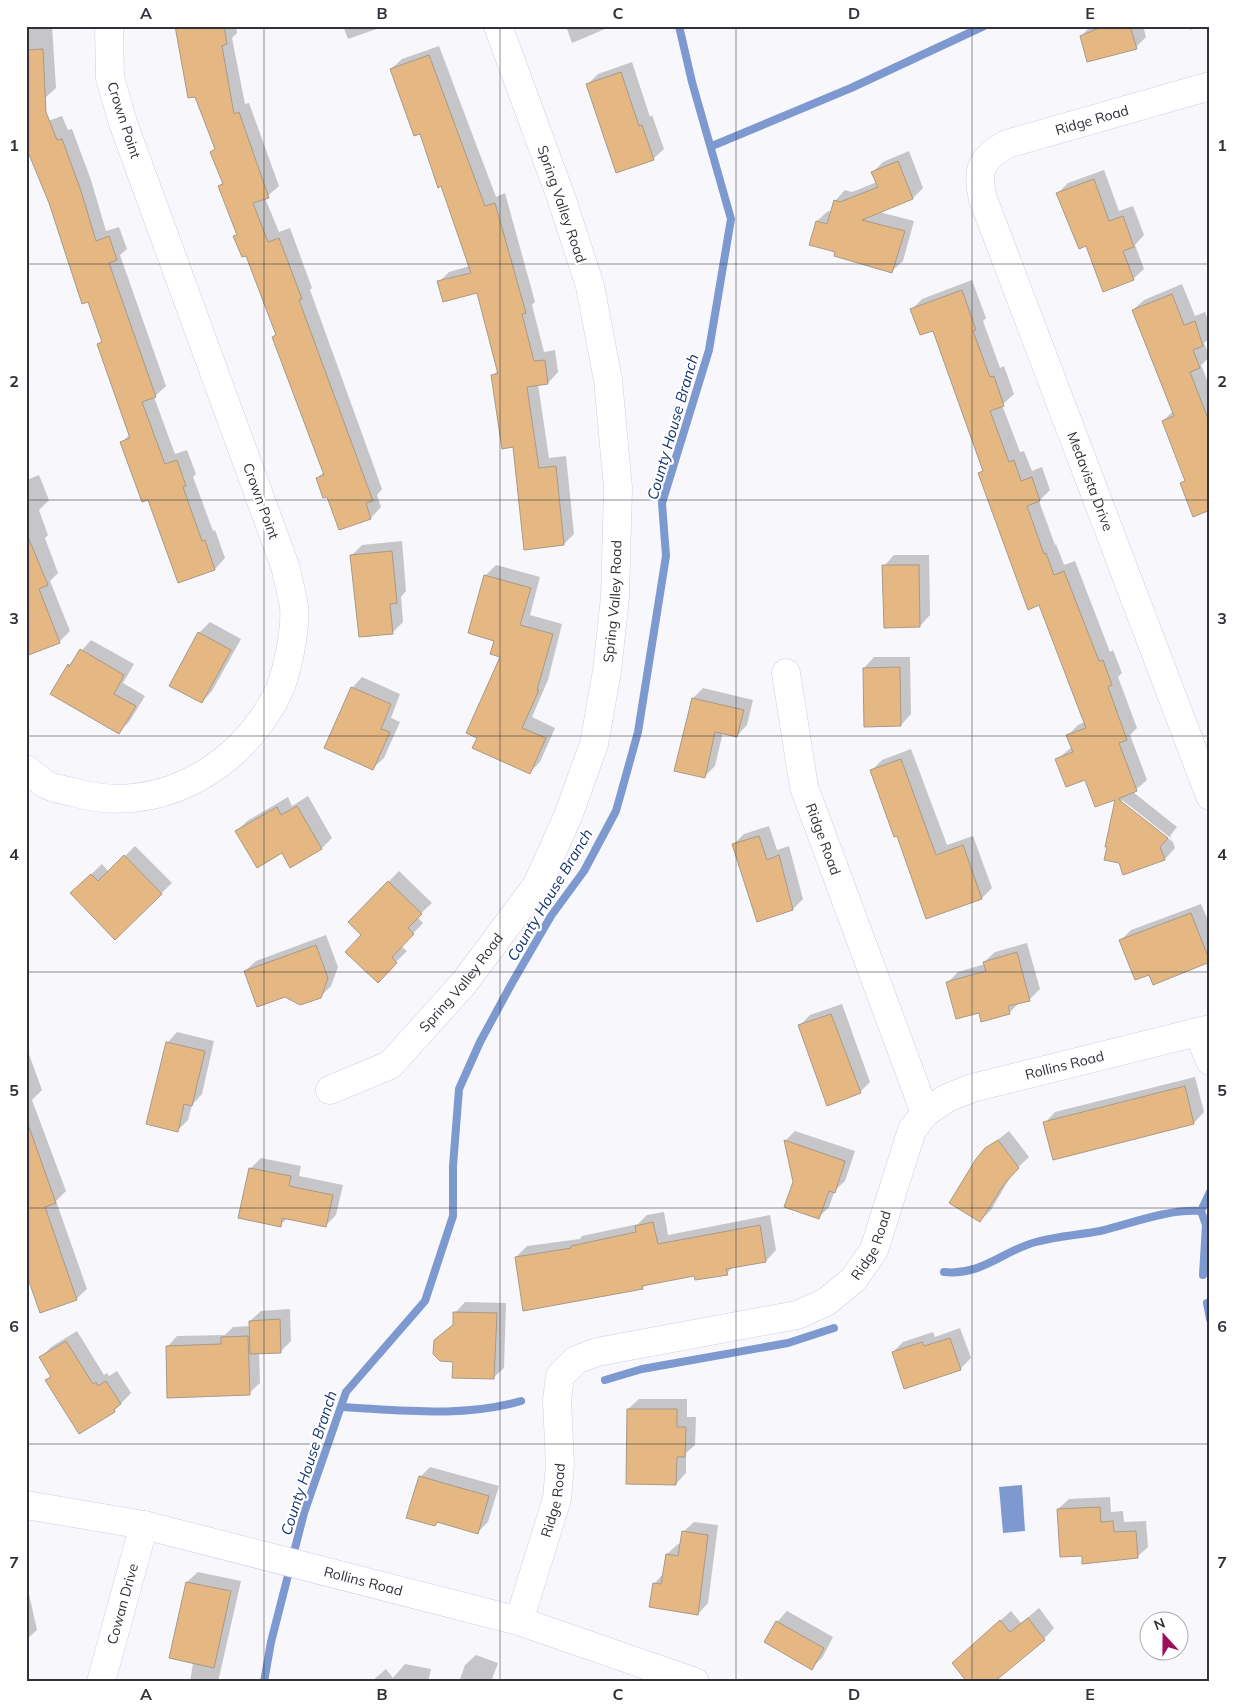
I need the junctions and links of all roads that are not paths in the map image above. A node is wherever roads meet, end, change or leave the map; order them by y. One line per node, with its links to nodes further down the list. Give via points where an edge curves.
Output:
1 (109, 26): 6 (street, Crown Point, via 110,78 123,123 285,566 294,608 292,645 278,695 250,736 219,766 182,786 139,799 94,799 47,785)
2 (498, 26): 10 (street, Spring Valley Road, via 590,286 608,380 618,488 615,597 607,671 594,744 568,816 537,885 464,983 390,1065)
3 (1210, 86): 4 (street, Ridge Road, via 1007,144 991,154)
4 (981, 166): 7 (street, Medavista Drive, via 979,182 983,198)
5 (786, 673): 11 (street, Ridge Road, via 804,787)
6 (26, 769)
7 (1210, 796)
8 (1204, 1031): 9 (street); 11 (street, Rollins Road, via 972,1088 947,1098)
9 (1210, 1061)
10 (330, 1090)
11 (924, 1113): 14 (street, Ridge Road, via 912,1130 874,1250 853,1280 826,1302 796,1316 596,1352 576,1360 560,1376 557,1499)
12 (26, 1505): 13 (street, Rollins Road)
13 (144, 1525): 14 (street, Rollins Road); 16 (street, Cowan Drive)
14 (519, 1621): 15 (street, Rollins Road)
15 (679, 1679)
16 (101, 1682)

